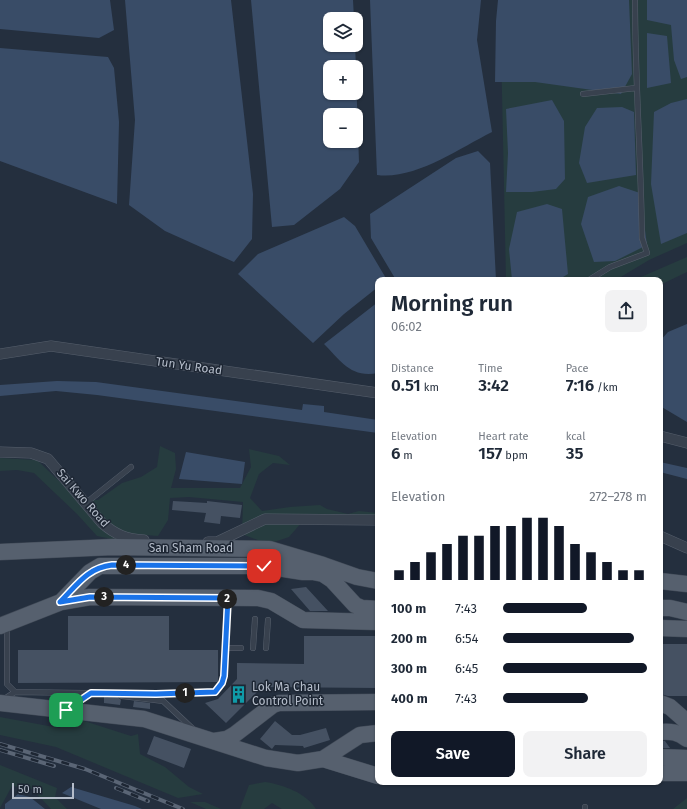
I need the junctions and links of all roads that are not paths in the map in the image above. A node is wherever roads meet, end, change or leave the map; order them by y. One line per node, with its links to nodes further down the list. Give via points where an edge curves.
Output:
1 (634, 0): 2 (lane)
2 (636, 88): 3 (lane); 4 (lane, via 642,238 647,253 610,267)
3 (583, 94)
4 (594, 277)
5 (0, 354): 6 (street, Tun Yu Road, via 51,346)
6 (375, 393)
7 (663, 437): 8 (street)
8 (687, 443)
9 (0, 452): 11 (street, Sai Kwo Road, via 31,453 48,458)
10 (131, 467): 11 (lane)
11 (86, 503): 12 (street, Sai Kwo Road, via 111,531 131,539 218,542 265,519)
12 (375, 520)
13 (663, 537): 14 (street)
14 (687, 548)
15 (0, 552): 16 (main road, San Sham Road, via 113,547 269,549)
16 (375, 580)
17 (663, 581): 18 (main road)
18 (687, 584)
19 (228, 598): 20 (main road, San Sham Road, via 90,597); 26 (main road, San Sham Road, via 258,598 271,601 303,620); 30 (lane)
20 (60, 602): 22 (main road, San Sham Road, via 90,572 100,566 258,565 323,574 355,605); 27 (main road, San Sham Road)
21 (663, 608): 23 (main road)
22 (375, 609)
23 (687, 612)
24 (255, 619): 32 (lane)
25 (268, 620): 33 (lane)
26 (375, 622)
27 (3, 624): 34 (lane, via 7,684)
28 (663, 628): 29 (main road)
29 (687, 629)
30 (226, 648): 31 (lane); 36 (lane, via 224,676 215,692)
31 (241, 648)
32 (253, 648)
33 (266, 648)
34 (15, 692): 35 (lane); 38 (lane)
35 (91, 693): 36 (lane); 37 (lane); 41 (lane)
36 (156, 694): 37 (lane)
37 (163, 701): 48 (lane)
38 (0, 702): 41 (main road)
39 (375, 702): 48 (main road, via 279,703 228,739)
40 (663, 704): 42 (main road)
41 (66, 710): 48 (main road, via 149,720)
42 (687, 722)
43 (375, 725): 45 (main road)
44 (663, 732): 47 (main road, via 681,734)
45 (360, 734): 46 (main road); 51 (main road)
46 (375, 734)
47 (687, 739)
48 (208, 740): 51 (main road, via 266,758 298,763)
49 (663, 757): 50 (main road)
50 (687, 758)
51 (323, 759): 54 (main road)
52 (663, 773): 53 (main road)
53 (687, 773)
54 (375, 775)

